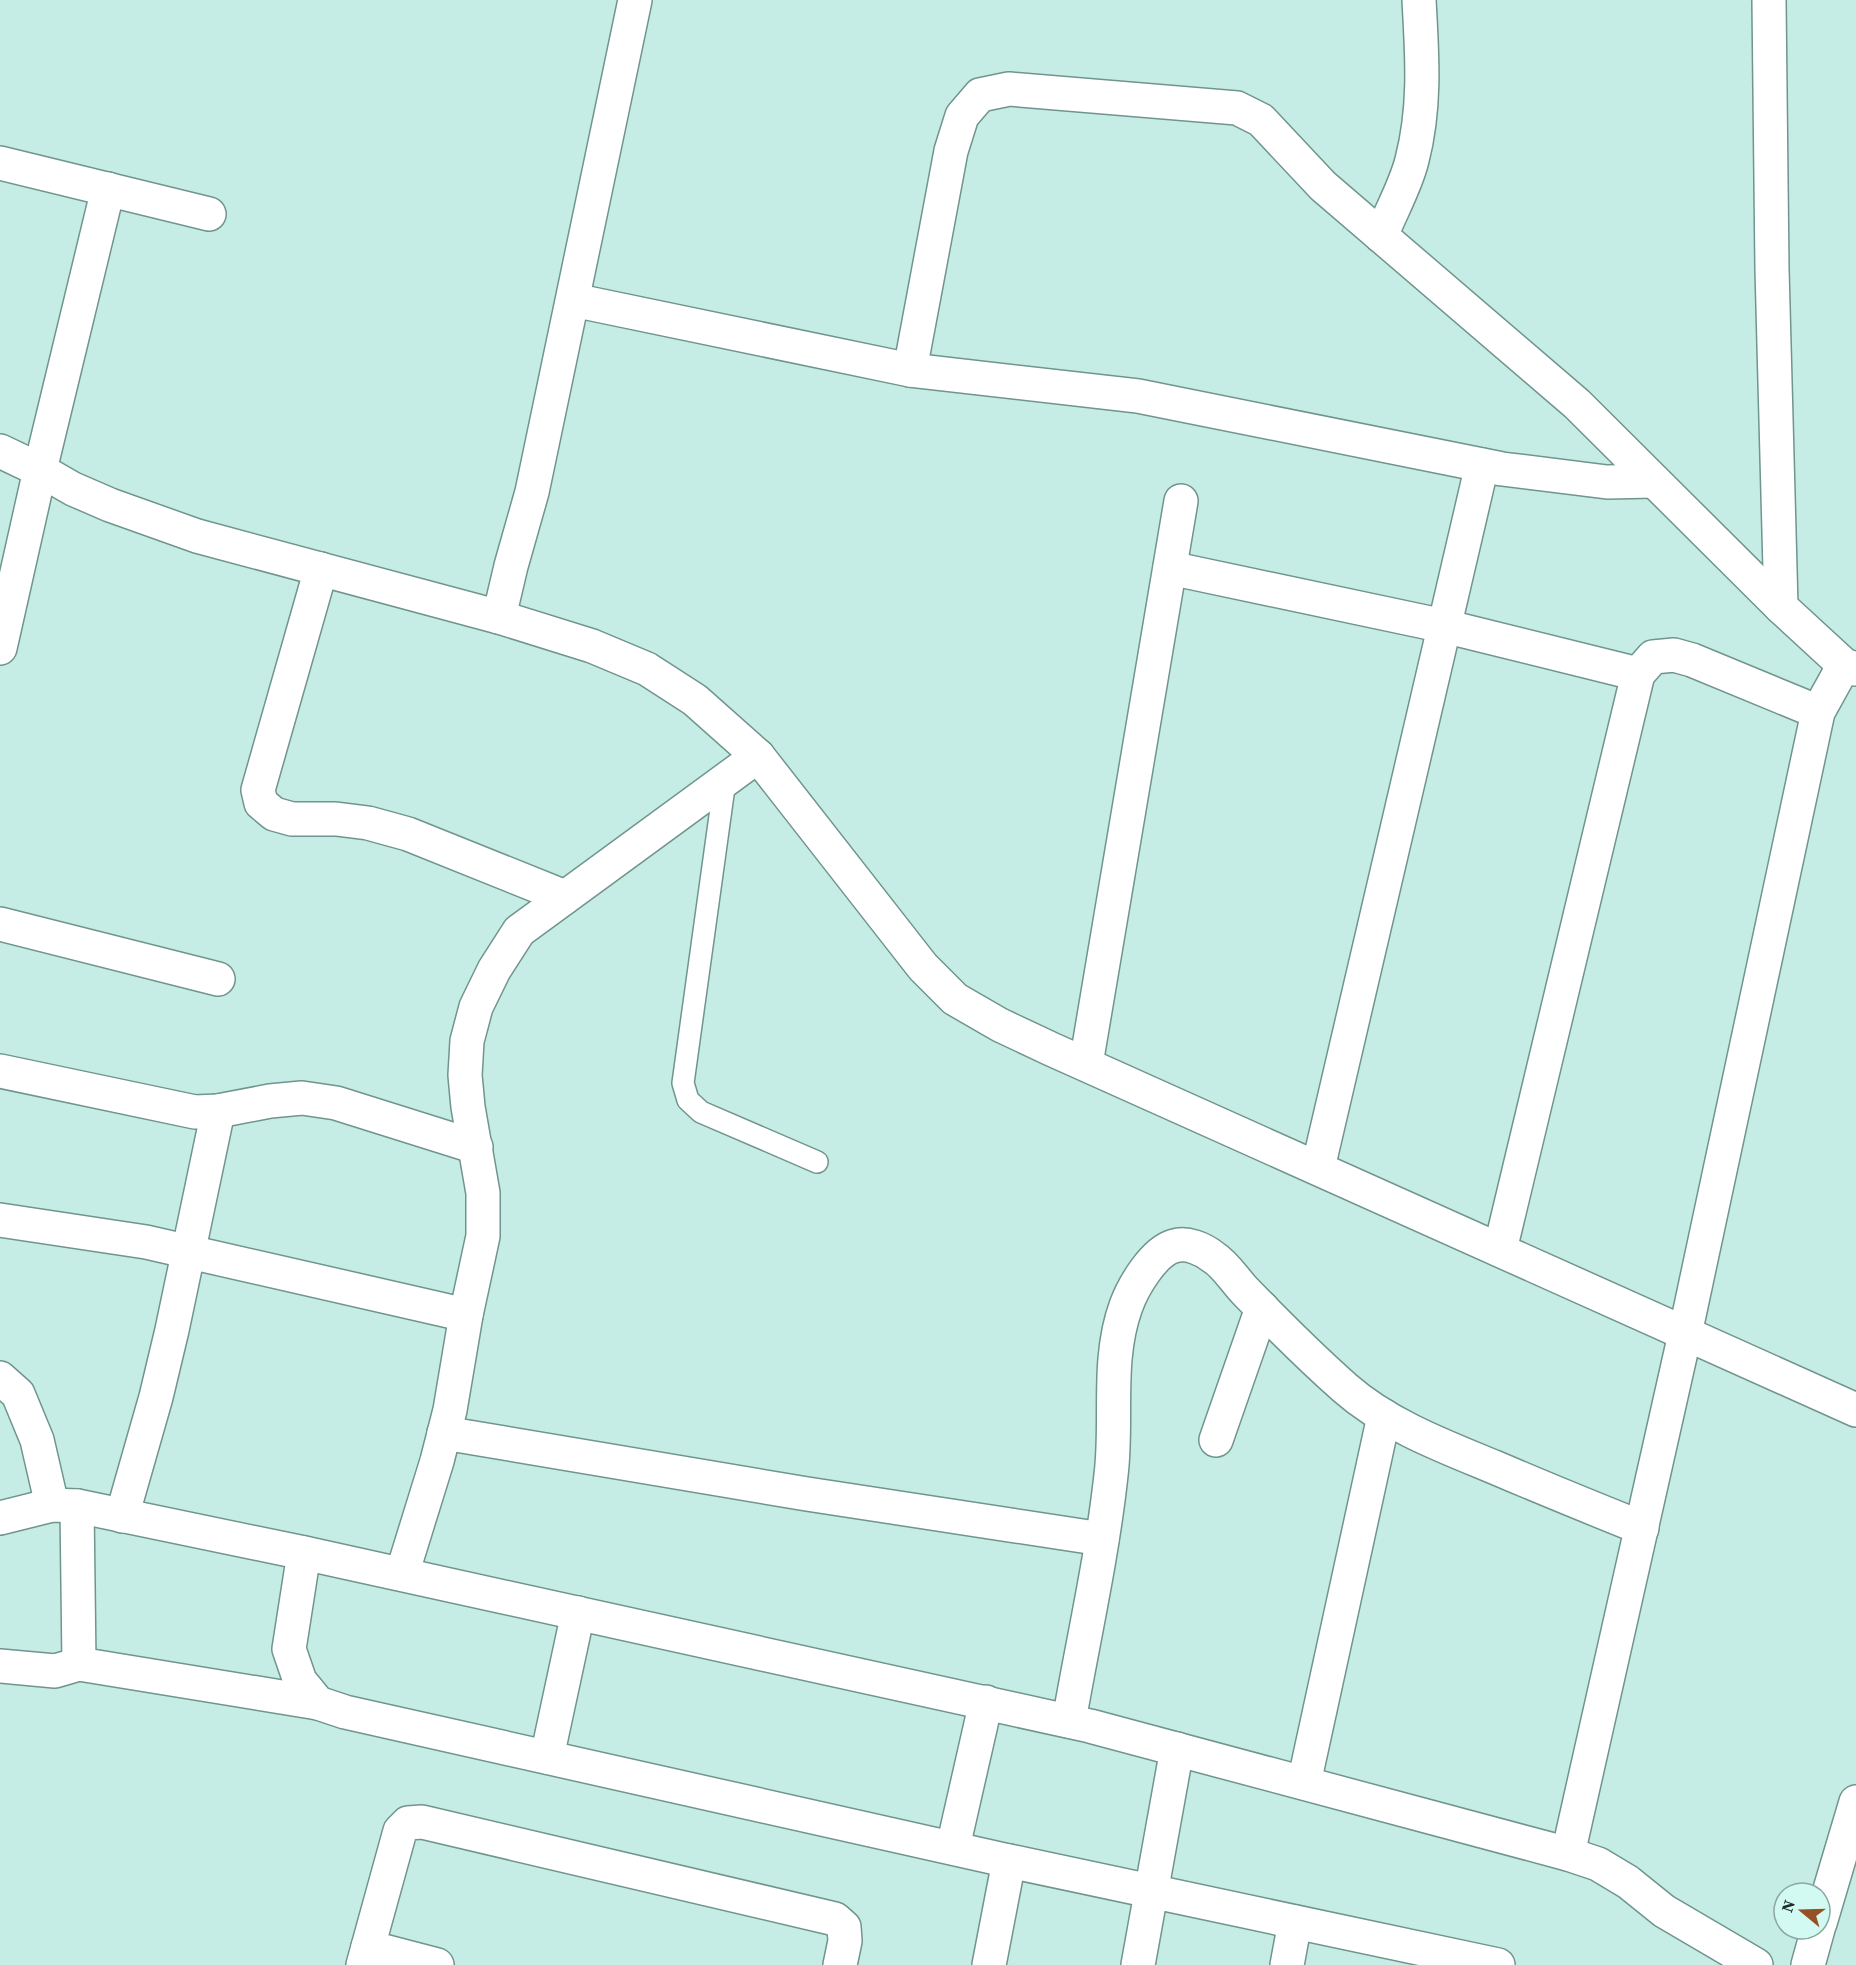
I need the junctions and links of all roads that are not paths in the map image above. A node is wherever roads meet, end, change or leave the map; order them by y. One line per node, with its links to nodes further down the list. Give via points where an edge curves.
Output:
1 (635, 0): 8 (street)
2 (1419, 0): 7 (street, via 1421,112 1412,161)
3 (1769, 0): 17 (street)
4 (0, 163): 5 (street)
5 (108, 189): 6 (street); 12 (street)
6 (209, 214)
7 (1381, 236): 9 (street, via 1323,186 1261,120 1237,108 1009,89 980,95 962,117 951,151); 13 (street, via 1577,404)
8 (573, 300): 9 (street); 18 (street, via 532,492)
9 (910, 370): 11 (street, via 1138,396)
10 (0, 451): 12 (street)
11 (1482, 465): 13 (street, via 1607,482); 19 (street)
12 (40, 470): 16 (street, via 120,509 198,536); 20 (street)
13 (1654, 481): 17 (street)
14 (1181, 501): 15 (street)
15 (1170, 568): 19 (street); 29 (street)
16 (321, 569): 18 (street); 26 (street, via 258,789 261,803 274,814 292,819 368,823 408,834)
17 (1781, 607): 21 (street)
18 (499, 617): 24 (street, via 592,646 647,669 695,700)
19 (1444, 626): 22 (street); 34 (street)
20 (0, 648)
21 (1850, 667): 23 (street)
22 (1638, 674): 23 (street, via 1653,657 1674,656); 36 (street)
23 (1818, 712): 40 (street)
24 (758, 756): 25 (street); 29 (street, via 923,967 955,999 1000,1025)
25 (725, 780): 26 (street); 33 (lane, via 683,1083 688,1100 702,1112)
26 (565, 897): 32 (street, via 519,931 476,1007 467,1041 465,1076)
27 (0, 924): 28 (street)
28 (218, 979)
29 (1086, 1064): 34 (street)
30 (0, 1071): 31 (street, via 195,1112)
31 (218, 1111): 32 (street, via 302,1098 336,1103); 37 (street)
32 (476, 1147): 39 (street, via 483,1193 483,1236)
33 (817, 1162)
34 (1318, 1168): 36 (street)
35 (0, 1220): 37 (street)
36 (1500, 1250): 40 (street)
37 (188, 1252): 39 (street); 47 (street, via 156,1397)
38 (1262, 1308): 43 (street, via 1348,1391); 45 (street); 50 (street, via 1215,1258 1197,1247 1177,1245 1161,1251 1144,1272 1126,1305 1118,1336 1113,1375 1112,1474)
39 (466, 1315): 44 (street)
40 (1685, 1334): 42 (street); 49 (street)
41 (0, 1378): 46 (street, via 18,1394)
42 (1856, 1410)
43 (1384, 1416): 49 (street, via 1432,1442); 61 (street)
44 (444, 1433): 50 (street); 52 (street)
45 (1216, 1440)
46 (65, 1506): 47 (street); 48 (street); 54 (street)
47 (122, 1516): 51 (street)
48 (0, 1518)
49 (1641, 1528): 64 (street)
50 (1102, 1539): 58 (street)
51 (304, 1553): 52 (street); 57 (street, via 289,1649 300,1681)
52 (402, 1574): 53 (street)
53 (578, 1613): 56 (street); 60 (street)
54 (80, 1664): 55 (street, via 55,1671); 57 (street)
55 (0, 1666)
56 (986, 1702): 58 (street); 63 (street)
57 (318, 1703): 60 (street)
58 (1069, 1721): 59 (street)
59 (1177, 1749): 61 (street); 67 (street)
60 (547, 1757): 63 (street)
61 (1304, 1783): 64 (street)
62 (1856, 1802): 66 (street)
63 (953, 1848): 65 (street)
64 (1568, 1854): 72 (street, via 1599,1864 1628,1882)
65 (1009, 1861): 67 (street); 75 (street)
66 (1832, 1883)
67 (1152, 1891): 68 (street); 76 (street)
68 (1295, 1922): 71 (street); 77 (street)
69 (1815, 1941): 79 (street)
70 (366, 1956): 73 (street); 74 (street, via 400,1831 408,1823 422,1822 835,1919 844,1927)
71 (1438, 1959): 78 (street)
72 (1739, 1962)
73 (437, 1965)
74 (840, 1965)
75 (988, 1965)
76 (1138, 1965)
77 (1287, 1965)
78 (1498, 1965)
79 (1808, 1965)

